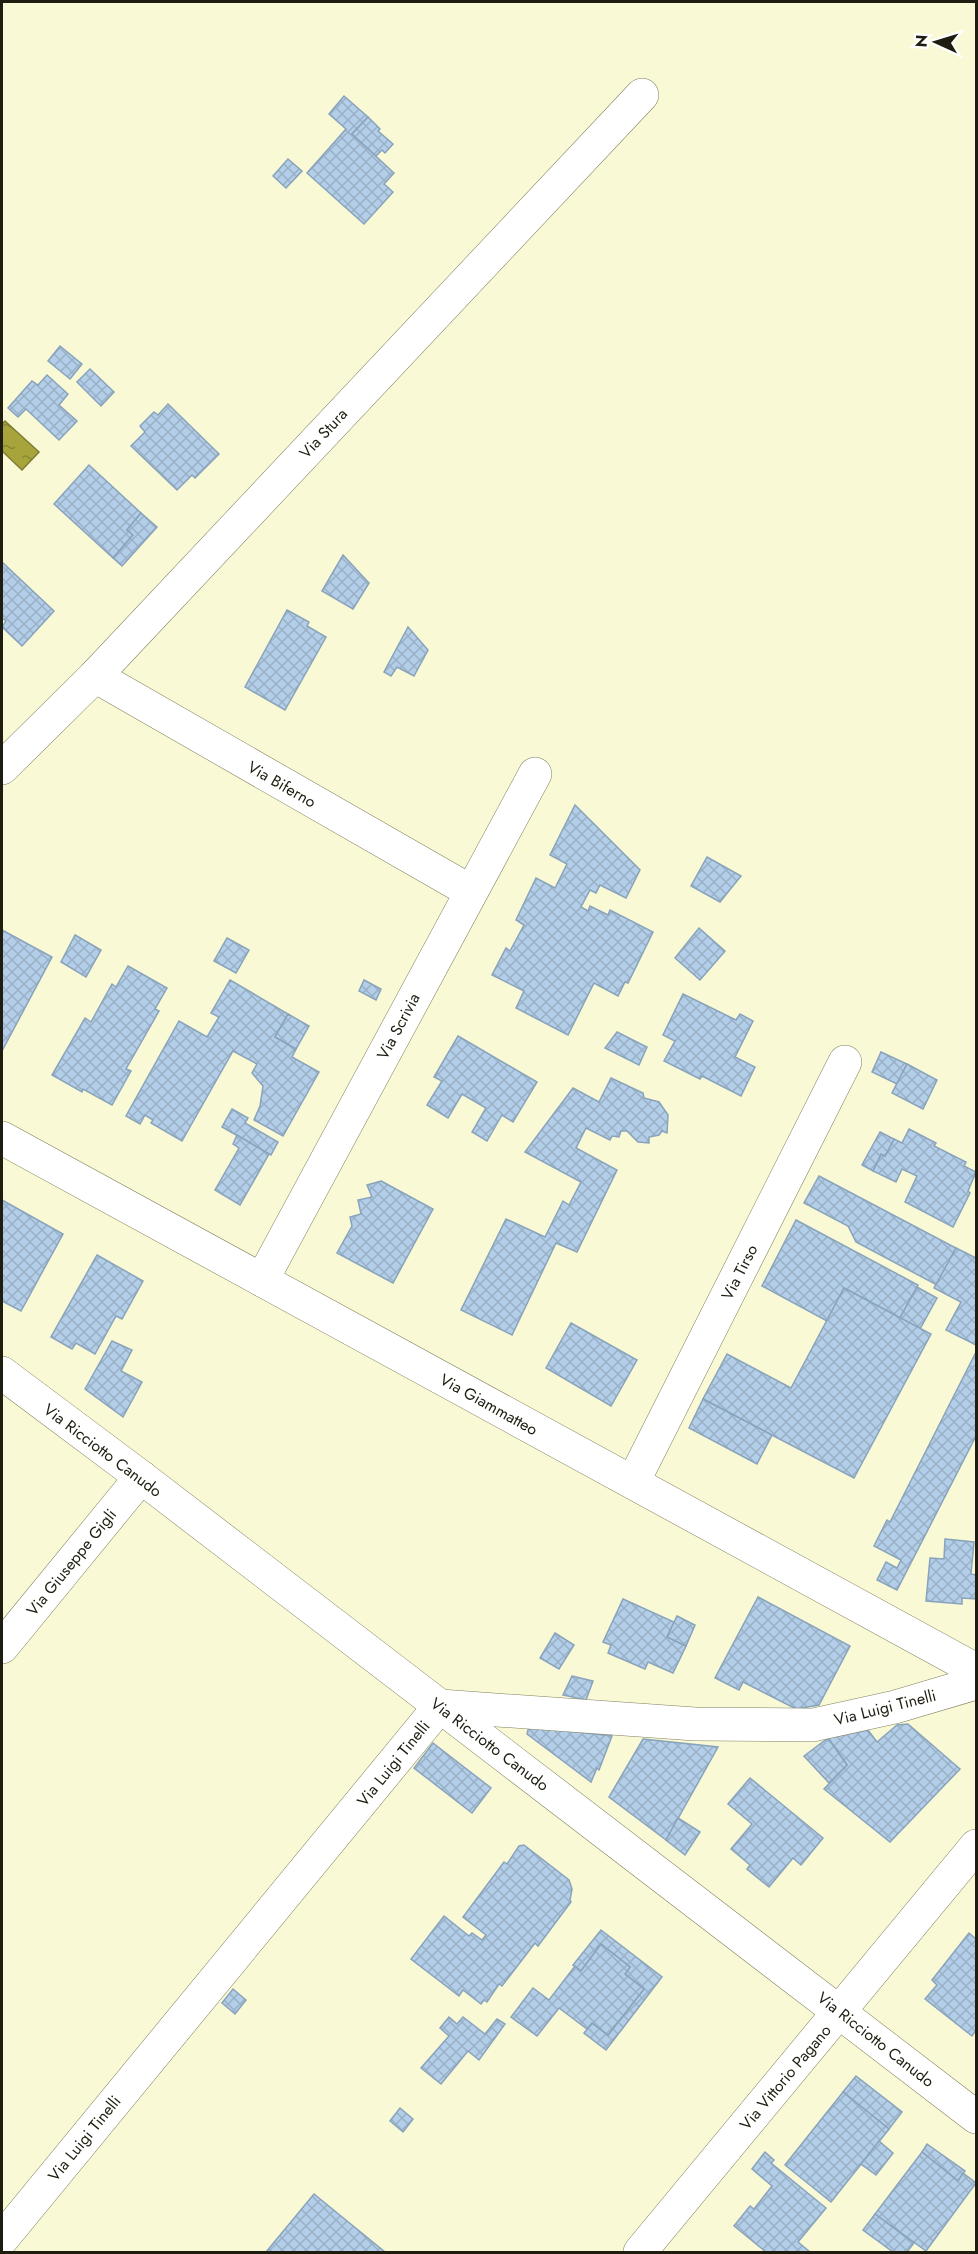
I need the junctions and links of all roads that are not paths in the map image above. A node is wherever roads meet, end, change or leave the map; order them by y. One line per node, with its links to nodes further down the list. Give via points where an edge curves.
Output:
1 (642, 95): 2 (street, Via Stura)
2 (95, 676): 3 (street, Via Stura); 5 (street, Via Biferno)
3 (2, 768)
4 (535, 774): 5 (street, Via Scrivia)
5 (470, 891): 8 (street, Via Scrivia)
6 (845, 1062): 11 (street, Via Tirso)
7 (2, 1138): 8 (street, Via Giammatteo)
8 (262, 1280): 11 (street, Via Giammatteo)
9 (2, 1373): 10 (street, Via Ricciotto Canudo)
10 (141, 1477): 12 (street, Via Giuseppe Gigli); 15 (street, Via Ricciotto Canudo)
11 (633, 1482): 13 (street, Via Giammatteo)
12 (2, 1647)
13 (976, 1670)
14 (976, 1683): 15 (street, Via Luigi Tinelli, via 895,1707 813,1725 694,1724)
15 (440, 1706): 17 (street, Via Ricciotto Canudo); 19 (street, Via Luigi Tinelli)
16 (976, 1845): 17 (street, Via Vittorio Pagano)
17 (839, 2011): 18 (street, Via Ricciotto Canudo); 20 (street, Via Vittorio Pagano)
18 (976, 2117)
19 (2, 2239)
20 (640, 2253)

